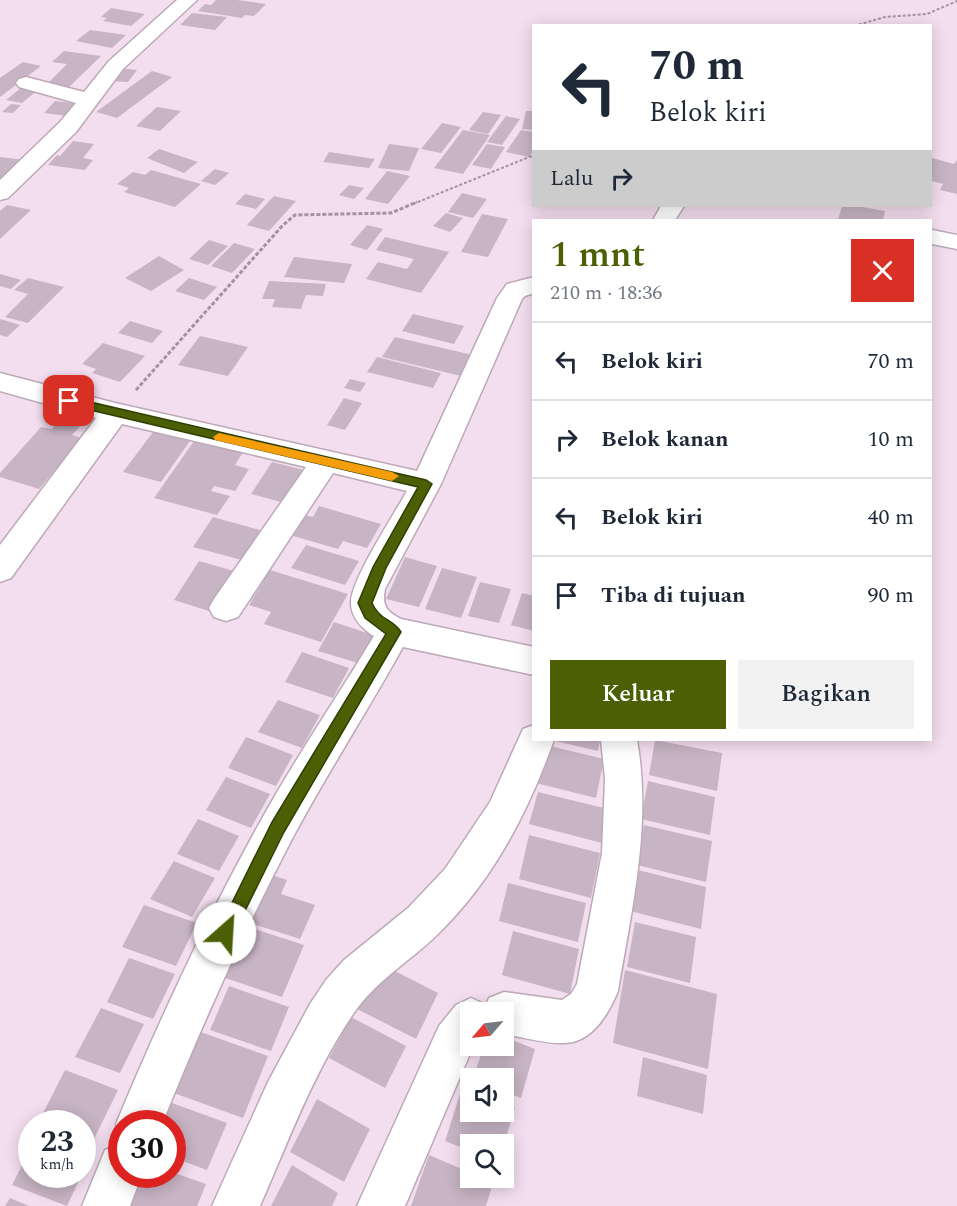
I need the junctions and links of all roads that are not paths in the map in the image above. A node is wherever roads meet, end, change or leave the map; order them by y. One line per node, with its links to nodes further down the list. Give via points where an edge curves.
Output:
1 (188, 0): 3 (street, via 116,65)
2 (26, 83): 3 (street)
3 (89, 100): 4 (street, via 68,127)
4 (0, 193)
5 (932, 237): 6 (street)
6 (957, 242)
7 (532, 286): 11 (street, via 516,290 510,298)
8 (0, 382): 9 (street)
9 (115, 413): 10 (street); 12 (street)
10 (327, 461): 11 (street); 13 (street)
11 (426, 484): 14 (street, via 379,567 365,603 370,615)
12 (0, 569)
13 (226, 608)
14 (394, 632): 15 (street); 20 (street, via 278,827 210,964)
15 (532, 661)
16 (536, 741): 23 (street, via 507,810 467,873 422,922 342,993 313,1041)
17 (619, 741): 18 (street, via 624,779 622,853 597,991 586,1009 566,1022)
18 (514, 1014)
19 (460, 1034): 24 (street)
20 (145, 1110)
21 (113, 1188): 22 (street)
22 (106, 1206)
23 (236, 1206)
24 (381, 1206)

